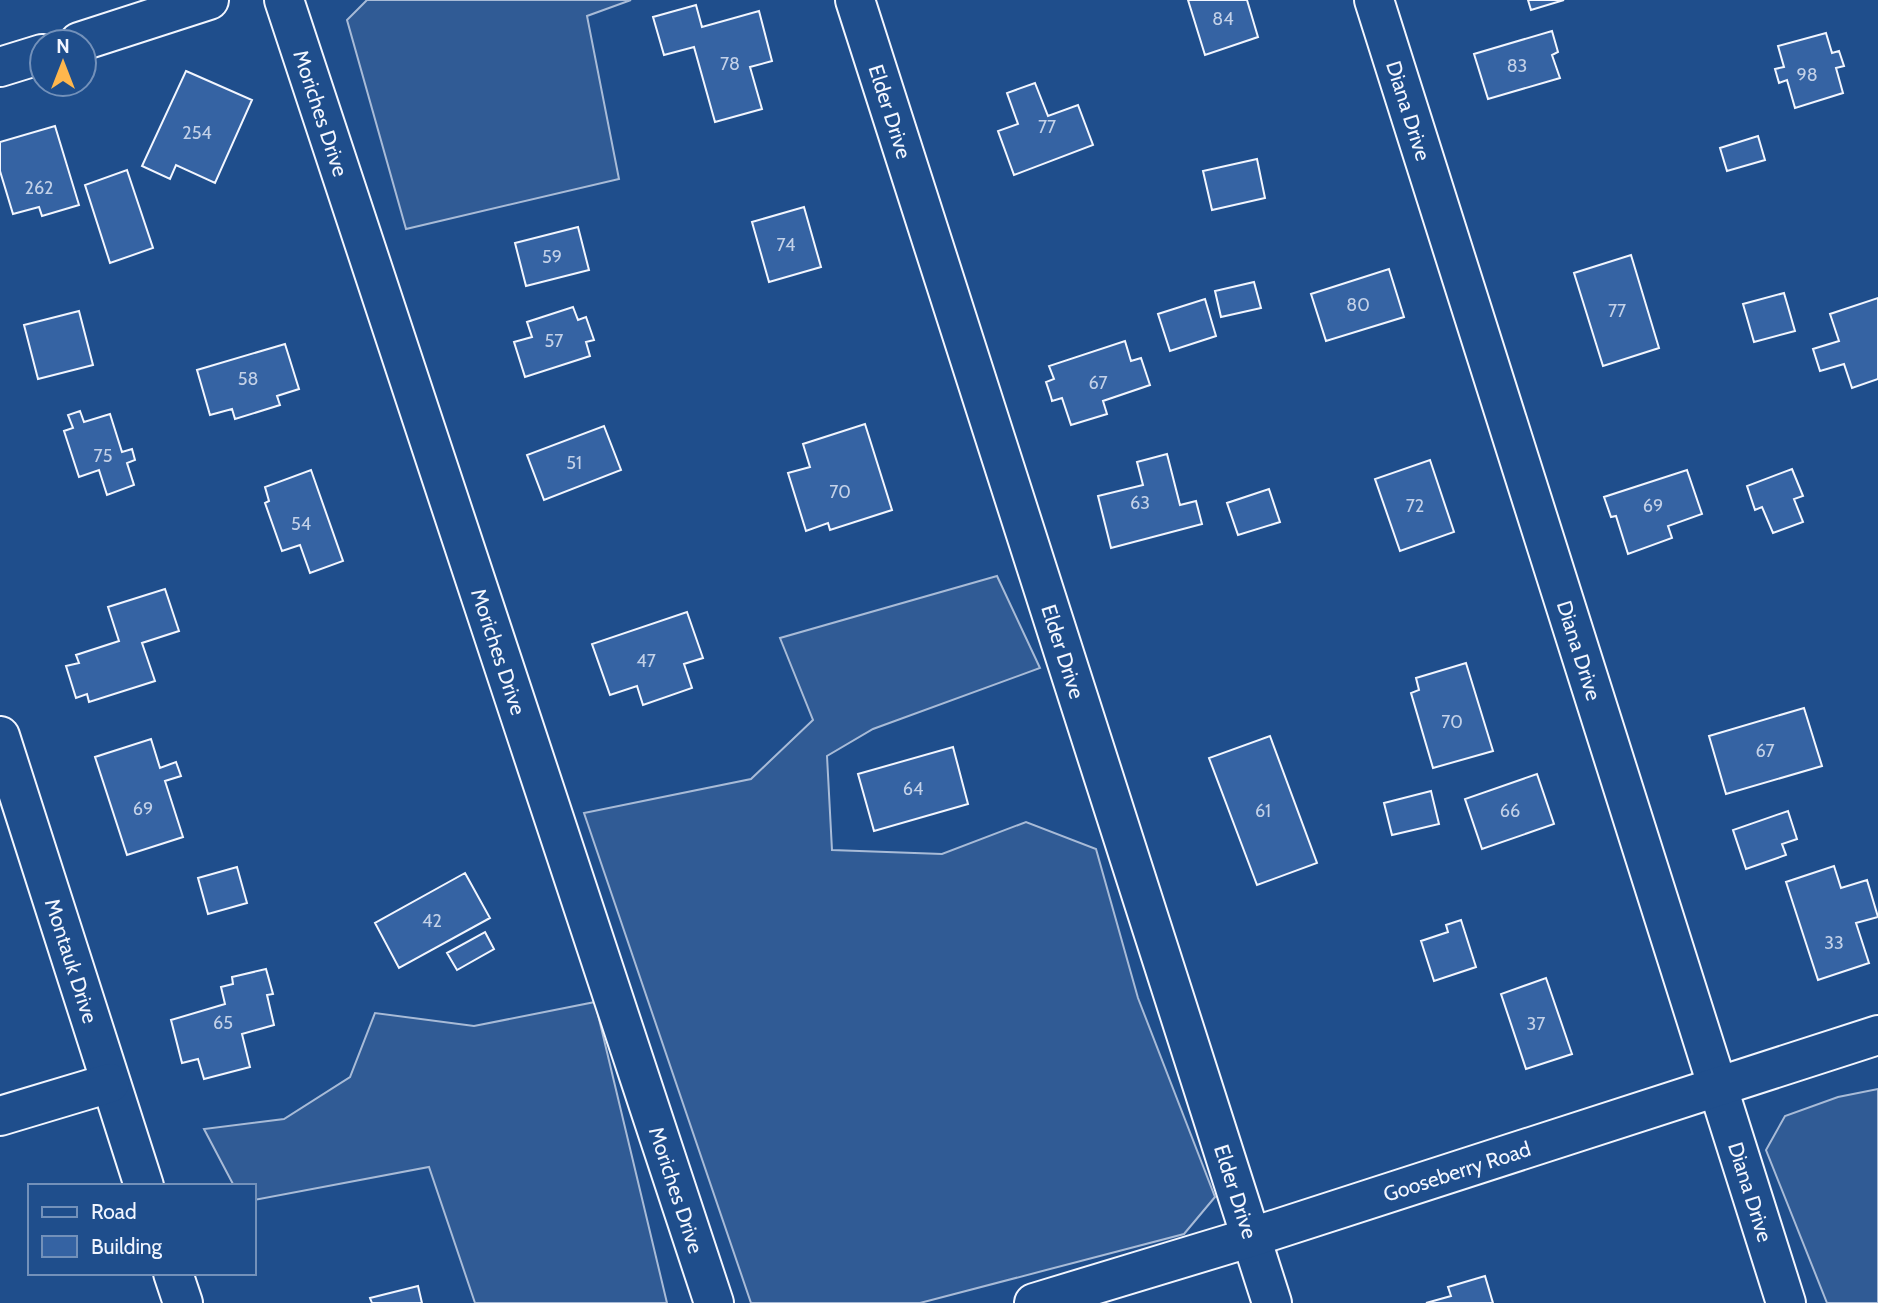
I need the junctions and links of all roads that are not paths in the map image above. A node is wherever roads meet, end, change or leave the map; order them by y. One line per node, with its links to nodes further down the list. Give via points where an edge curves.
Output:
1 (209, 0): 5 (street)
2 (284, 0): 17 (street, Moriches Drive)
3 (855, 0): 14 (street, Elder Drive)
4 (1374, 0): 11 (street, Diana Drive)
5 (98, 36)
6 (28, 58): 7 (street)
7 (0, 67)
8 (0, 736): 10 (street, Montauk Drive)
9 (1878, 1035): 11 (street, Gooseberry Road)
10 (110, 1083): 12 (street); 13 (street, Montauk Drive)
11 (1716, 1086): 14 (street, Gooseberry Road); 20 (street, Diana Drive)
12 (0, 1116)
13 (143, 1184)
14 (1252, 1237): 18 (street, Gooseberry Road); 19 (street, Elder Drive)
15 (174, 1275): 16 (street)
16 (183, 1303)
17 (714, 1303)
18 (1034, 1303)
19 (1272, 1303)
20 (1786, 1303)

